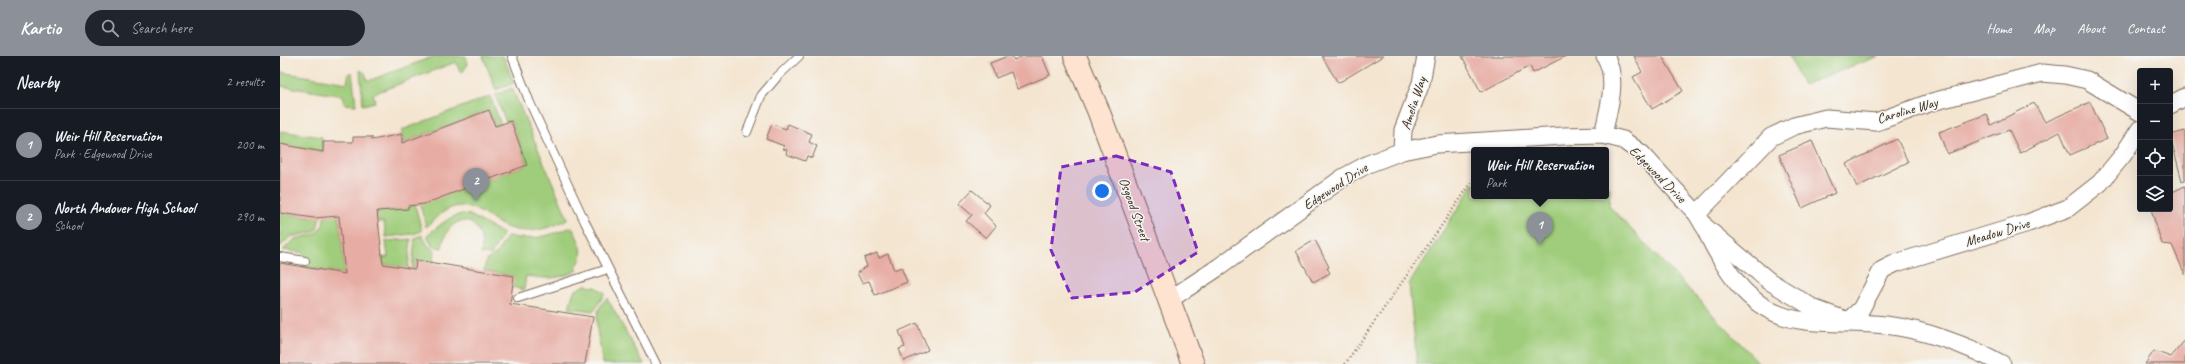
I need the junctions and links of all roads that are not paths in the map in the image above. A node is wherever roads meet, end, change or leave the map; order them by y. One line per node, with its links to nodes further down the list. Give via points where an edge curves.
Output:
1 (512, 56): 16 (lane, via 540,124)
2 (799, 56): 9 (lane, via 761,96)
3 (1075, 56): 18 (street, Osgood Street, via 1098,110)
4 (1426, 56): 12 (street, Amelia Way, via 1421,83 1403,130)
5 (1606, 56): 11 (street, via 1611,66 1612,85)
6 (2185, 97): 7 (street)
7 (2172, 104)
8 (2137, 110): 13 (street, Caroline Way, via 2086,80 2042,73 1932,102 1876,122 1826,118 1794,126 1771,137)
9 (748, 132)
10 (2137, 134): 19 (street, Meadow Drive, via 2123,156 2100,183 2068,208 2028,223 1896,263 1882,270 1861,309)
11 (1603, 135): 12 (street, Edgewood Drive, via 1437,144); 13 (street, Edgewood Drive, via 1623,140 1642,154)
12 (1402, 151): 18 (street, Edgewood Drive, via 1368,164 1344,177)
13 (1700, 220): 19 (street, Edgewood Drive, via 1769,282 1815,309); 19 (street, Edgewood Drive, via 1722,264 1738,287 1757,302 1782,316 1806,321)
14 (280, 257): 15 (lane)
15 (305, 261)
16 (608, 269): 17 (lane); 20 (lane)
17 (518, 298)
18 (1169, 300): 21 (street, Osgood Street)
19 (1848, 321): 22 (street, Edgewood Drive, via 1887,325 1931,336 1980,352)
20 (656, 364)
21 (1193, 364)
22 (2002, 364)

